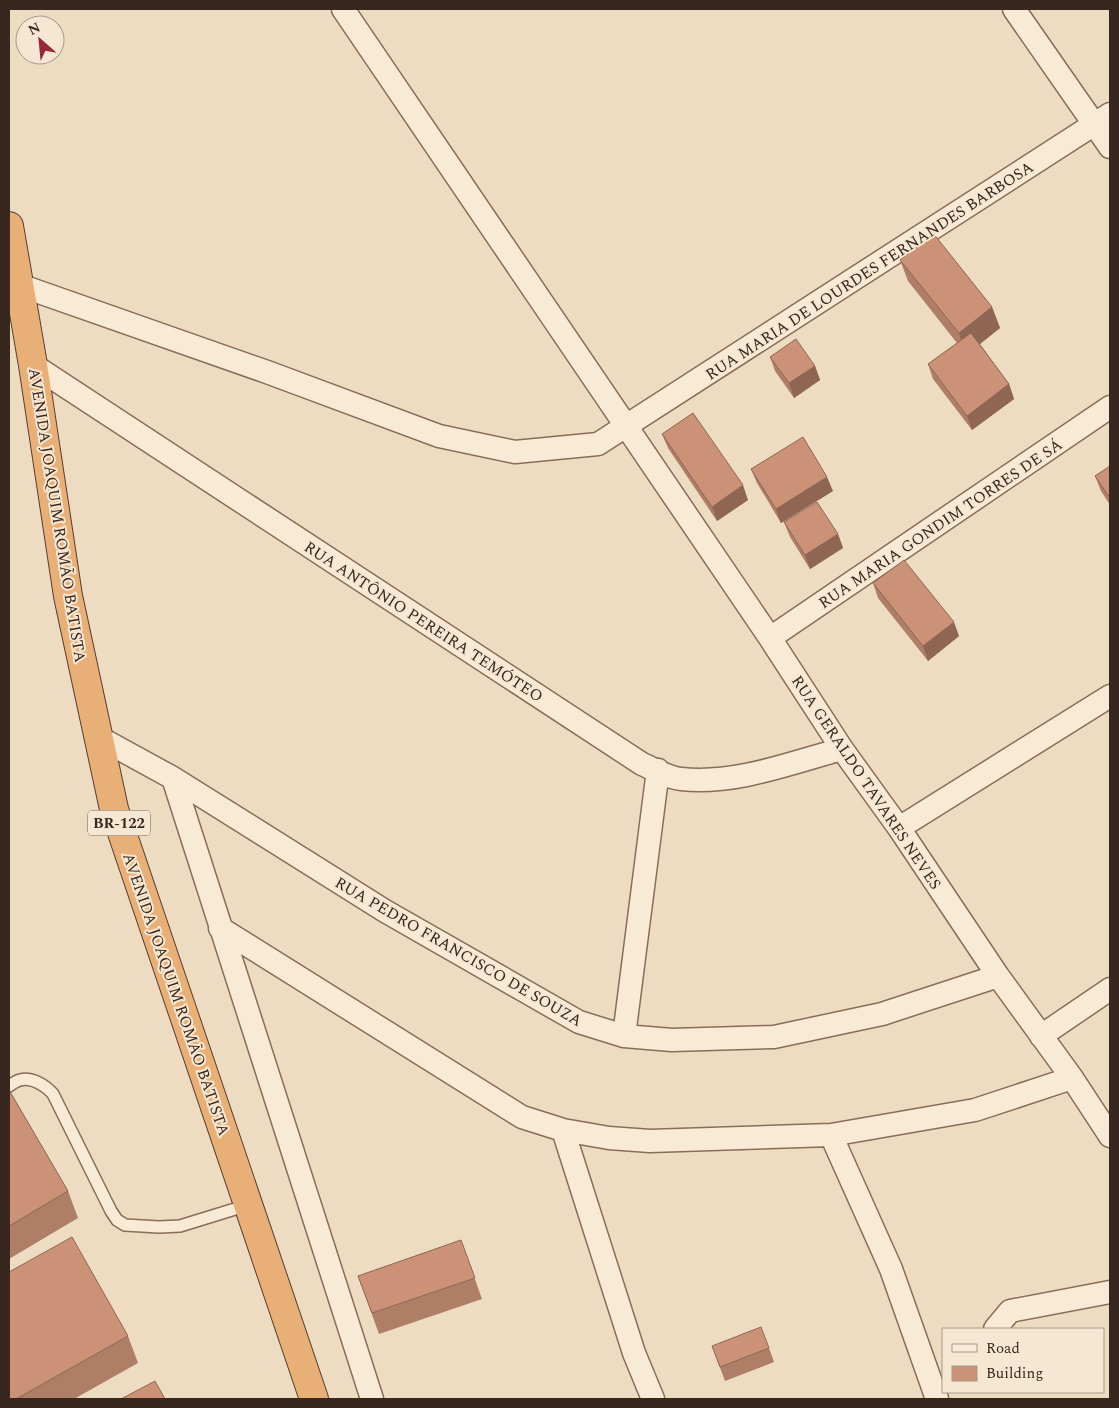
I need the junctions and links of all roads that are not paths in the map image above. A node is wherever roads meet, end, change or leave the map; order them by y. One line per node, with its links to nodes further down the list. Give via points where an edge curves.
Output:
1 (343, 9): 9 (street, RUA GERALDO TAVARES NEVES)
2 (1014, 9): 3 (street)
3 (1103, 120): 4 (street); 9 (street, RUA MARIA DE LOURDES FERNANDES BARBOSA)
4 (1110, 148)
5 (9, 226): 6 (highway, AVENIDA JOAQUIM ROMÃO BATISTA / BR-122)
6 (19, 285): 7 (highway, AVENIDA JOAQUIM ROMÃO BATISTA / BR-122); 9 (street, RUA MARIA DE LOURDES FERNANDES BARBOSA, via 439,436 516,452 598,444)
7 (33, 365): 12 (highway, AVENIDA JOAQUIM ROMÃO BATISTA / BR-122, via 68,596); 14 (street, RUA ANTÔNIO PEREIRA TEMÓTEO, via 642,764)
8 (1110, 408): 10 (street, RUA MARIA GONDIM TORRES DE SÁ)
9 (627, 426): 10 (street, RUA GERALDO TAVARES NEVES)
10 (770, 638): 13 (street, RUA GERALDO TAVARES NEVES)
11 (1110, 696): 16 (street)
12 (98, 737): 15 (street, RUA PEDRO FRANCISCO DE SOUZA); 27 (highway, AVENIDA JOAQUIM ROMÃO BATISTA / BR-122, via 114,809)
13 (842, 748): 14 (street, RUA ANTÔNIO PEREIRA TEMÓTEO, via 724,779 679,779); 16 (street, RUA GERALDO TAVARES NEVES)
14 (658, 770): 20 (street)
15 (173, 778): 17 (street); 20 (street, RUA PEDRO FRANCISCO DE SOUZA, via 385,911 579,1022)
16 (900, 828): 18 (street, RUA GERALDO TAVARES NEVES)
17 (220, 928): 24 (street, via 522,1117); 31 (street)
18 (998, 976): 20 (street, RUA PEDRO FRANCISCO DE SOUZA, via 882,1014 774,1037 672,1040); 21 (street, RUA GERALDO TAVARES NEVES)
19 (1110, 989): 21 (street)
20 (624, 1036)
21 (1041, 1036): 22 (street, RUA GERALDO TAVARES NEVES)
22 (1072, 1078): 25 (street, via 975,1110); 26 (street, RUA GERALDO TAVARES NEVES)
23 (9, 1086): 27 (lane, via 21,1080 46,1086 111,1211 125,1225 180,1226)
24 (563, 1130): 25 (street, via 650,1141); 32 (street)
25 (831, 1135): 33 (street, via 891,1269)
26 (1110, 1136)
27 (248, 1205): 30 (highway, AVENIDA JOAQUIM ROMÃO BATISTA / BR-122)
28 (1110, 1292): 29 (street, via 1010,1311)
29 (996, 1328)
30 (314, 1399)
31 (372, 1399)
32 (652, 1399)
33 (937, 1399)

